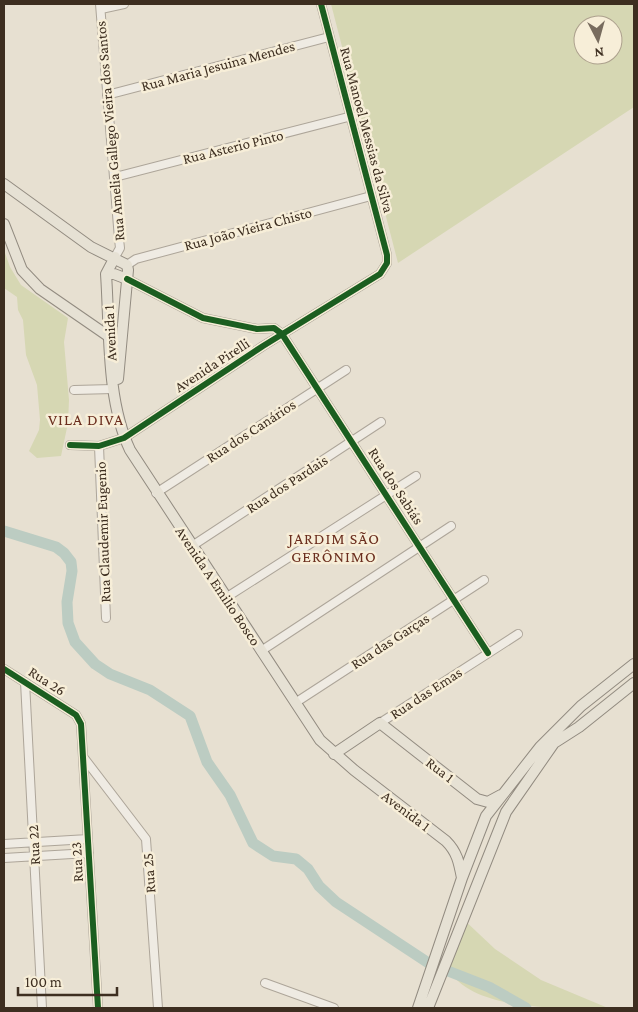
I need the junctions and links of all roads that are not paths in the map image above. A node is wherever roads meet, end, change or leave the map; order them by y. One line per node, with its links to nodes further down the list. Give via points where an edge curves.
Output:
1 (124, 4): 3 (street)
2 (321, 4): 4 (street, Rua Manoel Messias da Silva)
3 (100, 7): 5 (street, Rua Amelia Gallego Vieira dos Santos)
4 (329, 37): 5 (street, Rua Maria Jesuina Mendes); 6 (street, Rua Manoel Messias da Silva)
5 (107, 95): 7 (street, Rua Amelia Gallego Vieira dos Santos)
6 (352, 116): 7 (street, Rua Asterio Pinto); 11 (street, Rua Manoel Messias da Silva)
7 (115, 177): 13 (street, Rua Amelia Gallego Vieira dos Santos, via 120,248)
8 (4, 184): 10 (main road)
9 (4, 190): 10 (main road)
10 (15, 192): 13 (main road, via 91,247)
11 (372, 196): 14 (street, Rua Manoel Messias da Silva); 15 (street, Rua João Vieira Chisto, via 136,259)
12 (4, 224): 20 (main road, via 22,270 40,288)
13 (115, 257): 15 (main road); 16 (main road)
14 (387, 263): 19 (street, Avenida Pirelli, via 380,274)
15 (126, 265): 17 (main road)
16 (106, 274): 17 (main road); 20 (main road, Avenida 1)
17 (127, 279): 18 (street, via 203,318); 26 (main road)
18 (256, 329): 19 (street, via 274,328); 21 (street, via 263,334)
19 (282, 334): 21 (street, Avenida Pirelli); 23 (street, Rua dos Sabiás)
20 (111, 338): 24 (main road, Avenida 1)
21 (263, 346): 28 (street, Avenida Pirelli)
22 (346, 370): 23 (street, Rua dos Canários)
23 (317, 388): 29 (street, Rua dos Sabiás); 33 (street, Rua dos Canários)
24 (113, 389): 25 (street); 26 (main road, Avenida 1)
25 (74, 390)
26 (115, 410): 28 (main road, Avenida A Emilio Bosco)
27 (381, 422): 29 (street, Rua dos Pardais)
28 (124, 438): 31 (street, Avenida Pirelli); 33 (main road, Avenida A Emilio Bosco)
29 (352, 442): 34 (street, Rua dos Sabiás); 36 (street, Rua dos Pardais)
30 (70, 445): 31 (street, Avenida Pirelli)
31 (99, 446): 41 (street, Rua Claudemir Eugenio)
32 (416, 476): 34 (street)
33 (156, 493): 36 (main road, Avenida A Emilio Bosco)
34 (386, 495): 37 (street, Rua dos Sabiás); 39 (street)
35 (451, 526): 37 (street)
36 (192, 546): 39 (main road, Avenida A Emilio Bosco)
37 (420, 547): 40 (street, Rua dos Sabiás); 43 (street)
38 (484, 580): 40 (street, Rua das Garças)
39 (227, 597): 43 (main road, Avenida A Emilio Bosco)
40 (454, 599): 44 (street, Rua dos Sabiás); 50 (street, Rua das Garças)
41 (106, 618)
42 (518, 634): 44 (street, Rua das Emas)
43 (261, 650): 50 (main road, Avenida A Emilio Bosco)
44 (488, 653): 53 (street, Rua das Emas)
45 (634, 655): 51 (main road, via 594,688)
46 (634, 664): 51 (main road)
47 (4, 670): 48 (street, Rua 26)
48 (26, 682): 52 (street, Rua 26); 58 (street, Rua 22)
49 (632, 686): 64 (main road, via 554,743 506,812 448,952)
50 (295, 703): 54 (main road, Avenida A Emilio Bosco, via 320,740)
51 (581, 706): 56 (main road, via 540,747)
52 (76, 715): 55 (street, Rua 23, via 81,724)
53 (380, 723): 54 (main road, Rua das Emas); 56 (main road, Rua 1, via 477,799 488,802)
54 (334, 754): 63 (main road, Avenida 1, via 446,840 459,860)
55 (84, 758): 57 (street, Rua 23); 68 (street, Rua 25, via 146,839)
56 (504, 794): 63 (main road, via 486,816)
57 (88, 839): 58 (street); 60 (street, Rua 23)
58 (34, 842): 59 (street); 61 (street, Rua 22)
59 (4, 844)
60 (89, 853): 61 (street); 67 (street, Rua 23)
61 (34, 856): 62 (street); 66 (street, Rua 22)
62 (4, 858)
63 (462, 878): 64 (main road, via 437,948)
64 (434, 976): 70 (main road); 71 (main road)
65 (265, 983): 69 (street)
66 (42, 1008)
67 (98, 1008)
68 (158, 1008)
69 (334, 1008)
70 (418, 1008)
71 (428, 1008)

